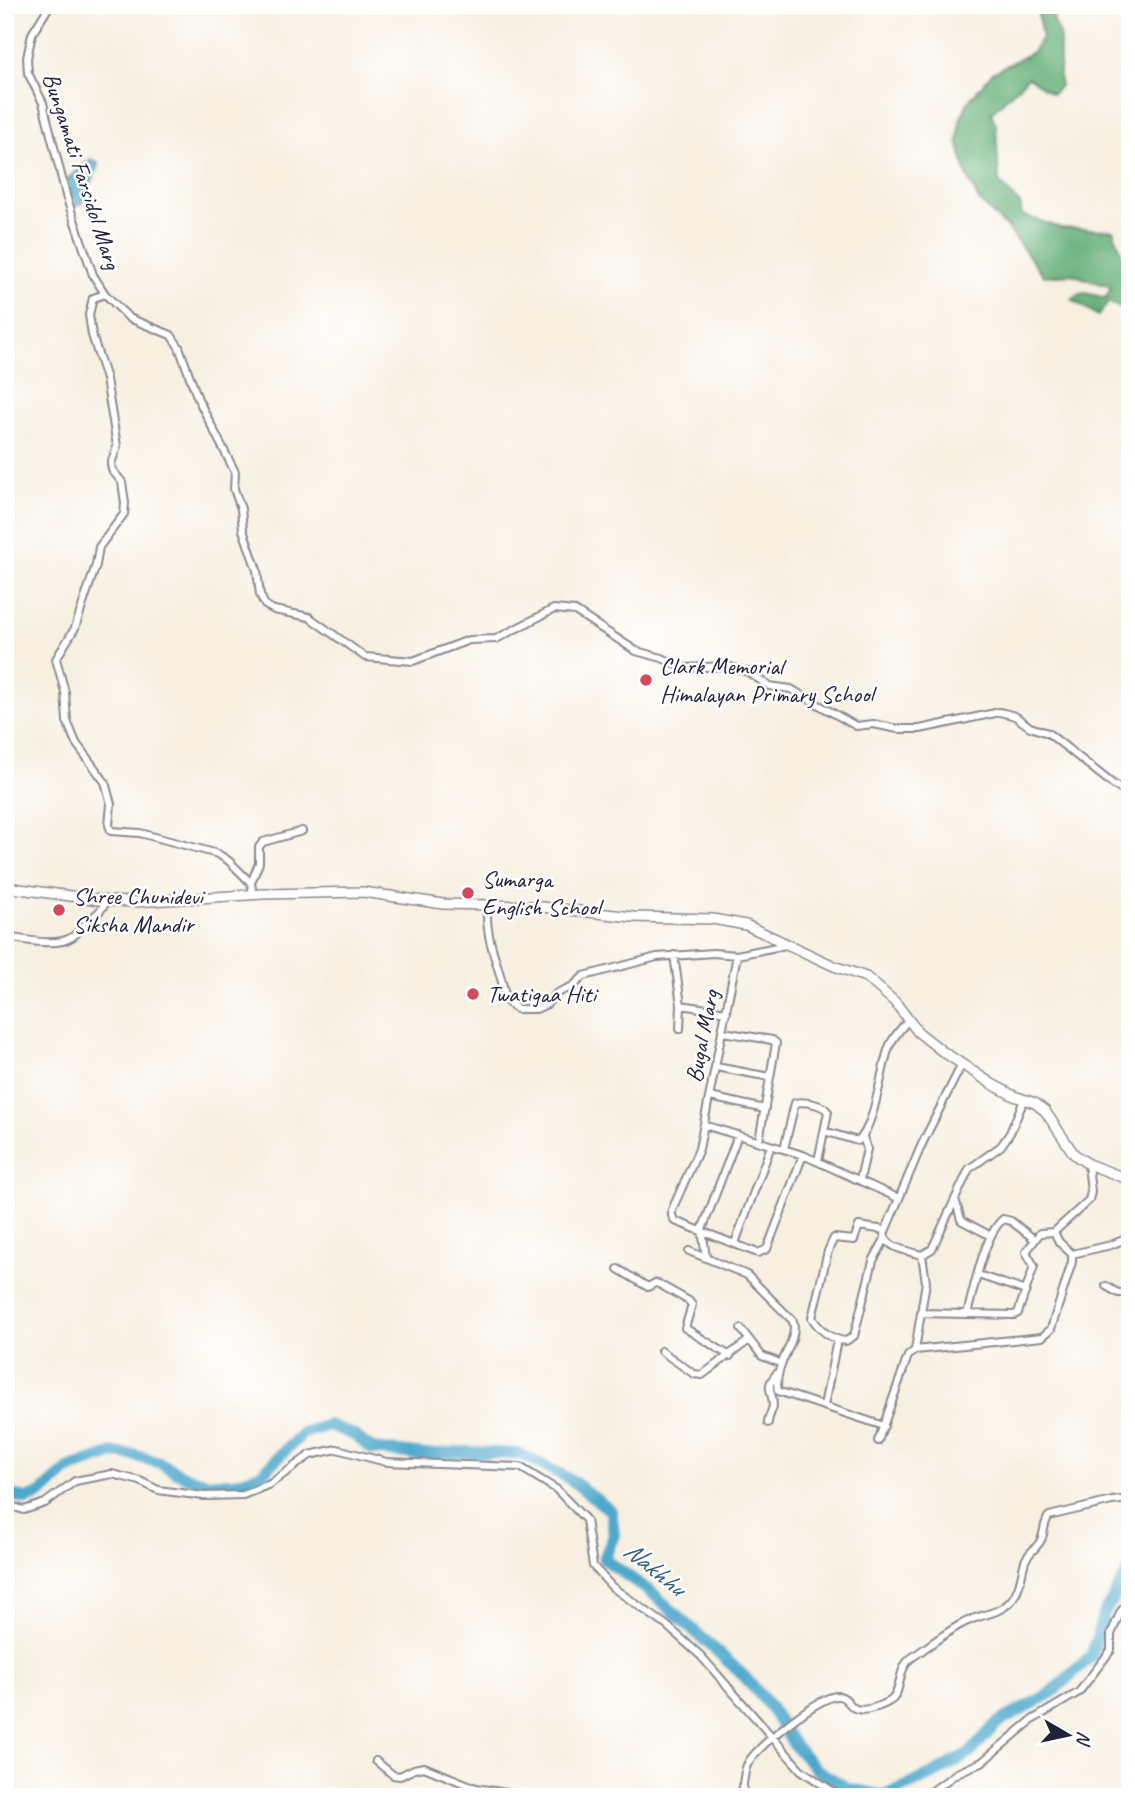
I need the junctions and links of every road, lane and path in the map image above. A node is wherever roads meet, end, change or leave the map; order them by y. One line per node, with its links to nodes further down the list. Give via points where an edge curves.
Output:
1 (50, 5): 2 (street, Bungamati Farsidol Marg, via 32,34 28,73 43,103 93,275)
2 (105, 294): 3 (street, Bungamati Farsidol Marg, via 129,318 171,335 180,347 198,399 235,472 243,530 265,605 309,617 365,657 413,661 469,640 496,639 554,609 575,611 636,651 684,668 727,666 748,672 856,726 920,729 1008,713 1048,733); 5 (street, via 93,298 89,314 116,436 112,470 122,482 125,503 124,514 99,547 75,628 56,659 67,721 76,743 105,782 111,831 140,833 218,854)
3 (1130, 795)
4 (302, 831): 5 (street, via 263,842)
5 (251, 883): 7 (street)
6 (5, 887): 8 (main road)
7 (258, 894): 8 (main road); 9 (main road, via 363,892)
8 (107, 901): 10 (street, via 100,914 72,937 51,942)
9 (487, 906): 11 (main road, via 570,909 633,918 713,919 746,925); 12 (street, via 490,945 506,1001 517,1009 547,1004 584,976)
10 (5, 937)
11 (788, 945): 13 (street); 16 (main road, via 866,977)
12 (674, 955): 13 (street); 14 (street)
13 (737, 955): 15 (street, Bugal Marg)
14 (681, 1005): 15 (street); 17 (street)
15 (727, 1012): 18 (street, Bugal Marg)
16 (908, 1020): 19 (main road); 28 (street, via 888,1048)
17 (680, 1029)
18 (723, 1032): 20 (street, Bugal Marg); 21 (street, via 776,1043)
19 (962, 1064): 23 (main road); 37 (street)
20 (716, 1067): 21 (street); 22 (street, Bugal Marg)
21 (771, 1077): 24 (street)
22 (710, 1097): 24 (street); 25 (street, Bugal Marg)
23 (1024, 1100): 34 (main road, via 1045,1111 1074,1154); 38 (street, via 1006,1139 969,1169)
24 (765, 1108): 29 (street)
25 (704, 1125): 27 (street); 39 (street, Bugal Marg, via 672,1216)
26 (824, 1131): 28 (street, via 858,1141); 31 (street, via 826,1109 795,1104); 33 (street)
27 (738, 1135): 29 (street); 39 (street)
28 (863, 1137): 35 (street, via 867,1150)
29 (759, 1141): 30 (street)
30 (771, 1146): 31 (street); 46 (street)
31 (784, 1149): 32 (street)
32 (803, 1155): 33 (street); 46 (street, Bugal Marg, via 767,1249 758,1254)
33 (818, 1161): 35 (street)
34 (1088, 1164): 36 (main road); 41 (street, via 1089,1200)
35 (860, 1179): 37 (street)
36 (1130, 1180)
37 (898, 1198): 40 (street)
38 (956, 1201): 42 (street, via 961,1220); 49 (street, via 932,1249)
39 (702, 1230): 46 (street, Bugal Marg); 50 (street)
40 (885, 1230): 45 (street); 59 (street, via 859,1226 854,1240 834,1238 828,1251 812,1318)
41 (1054, 1232): 44 (street, via 1044,1231); 48 (street)
42 (989, 1235): 44 (street, via 1003,1219); 52 (street)
43 (1130, 1237): 48 (street)
44 (1034, 1239): 54 (street, via 1026,1252 1034,1266)
45 (885, 1240): 49 (street); 59 (street, via 873,1261 853,1336)
46 (735, 1244)
47 (689, 1251): 50 (street)
48 (1072, 1254): 61 (street, via 1047,1334)
49 (922, 1255): 56 (street, via 926,1282)
50 (706, 1257): 64 (street, via 747,1275 793,1321 794,1332)
51 (618, 1269): 63 (street, via 642,1285 659,1284 689,1301 692,1310 685,1328)
52 (978, 1275): 54 (street); 57 (street)
53 (1106, 1286): 55 (street)
54 (1026, 1291): 57 (street, via 1014,1315)
55 (1130, 1293)
56 (921, 1313): 57 (street); 61 (street)
57 (967, 1314)
58 (741, 1329): 60 (street)
59 (837, 1340): 66 (street)
60 (748, 1341): 63 (street); 64 (street, via 762,1356)
61 (915, 1350): 68 (street, via 908,1356)
62 (661, 1351): 63 (street, via 698,1375)
63 (730, 1356)
64 (780, 1363): 65 (street)
65 (778, 1372): 66 (street, via 778,1391); 67 (street, via 768,1390 773,1403)
66 (824, 1406): 68 (street)
67 (768, 1423)
68 (884, 1426): 69 (street)
69 (878, 1441)
70 (1130, 1499): 73 (street, via 1049,1516 1010,1601 990,1615 965,1621 908,1661 890,1701 859,1710 835,1696)
71 (5, 1504): 73 (street, via 24,1510 45,1503 75,1481 112,1474 158,1490 243,1495 270,1484 310,1455 337,1449 386,1462 520,1467 556,1489 586,1520 593,1566 612,1587 701,1656)
72 (1130, 1601): 78 (street, via 1111,1634 1111,1650 1079,1692 1032,1720 982,1762)
73 (773, 1734): 76 (street, via 748,1763); 77 (street, via 801,1770)
74 (376, 1761): 75 (street, via 393,1775 424,1767 476,1788)
75 (531, 1797)
76 (742, 1797)
77 (841, 1797)
78 (924, 1797)

